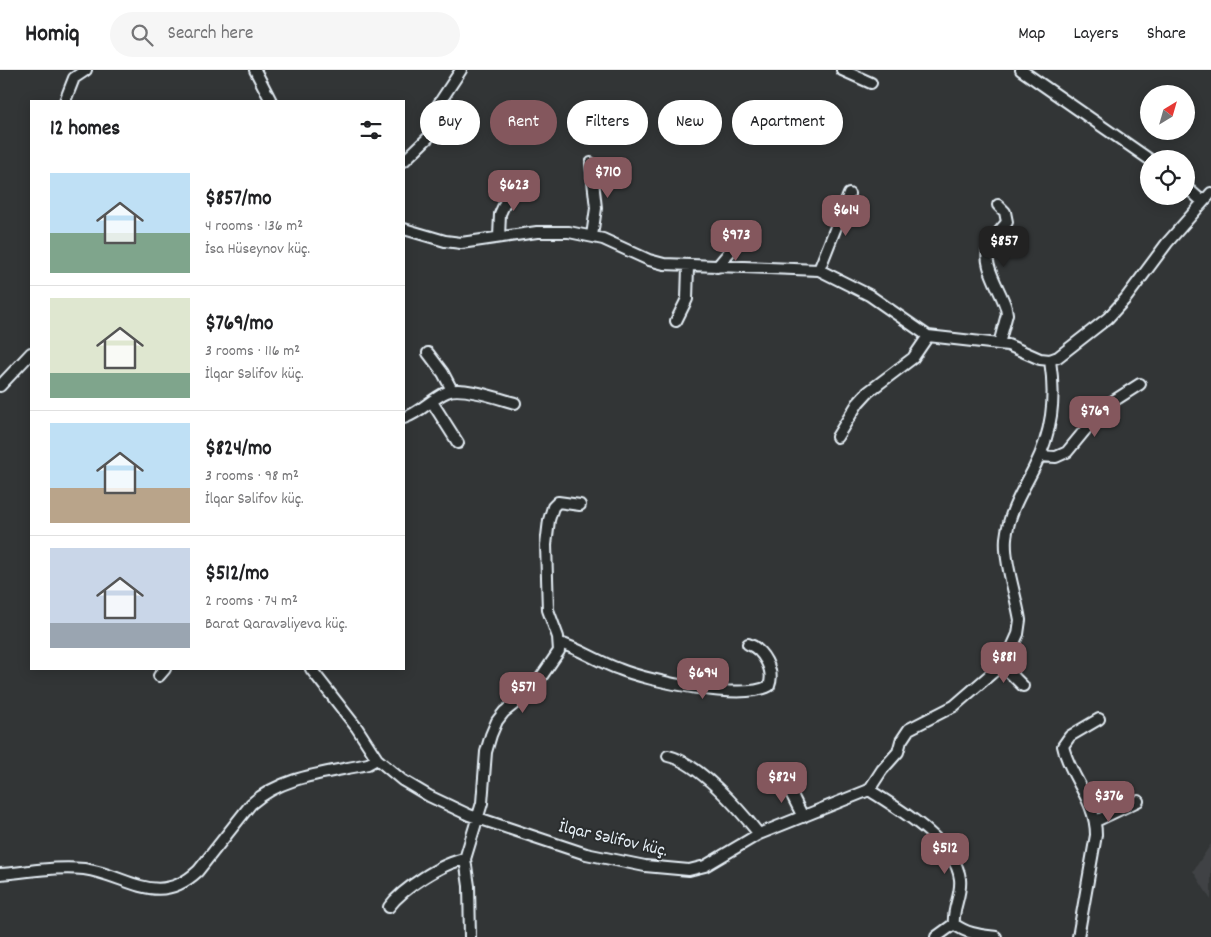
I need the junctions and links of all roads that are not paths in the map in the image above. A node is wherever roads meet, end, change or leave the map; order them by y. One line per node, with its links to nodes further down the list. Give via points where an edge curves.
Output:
1 (86, 70): 7 (street, via 74,78)
2 (255, 70): 8 (street)
3 (461, 70): 10 (street, via 438,105 431,135)
4 (842, 70): 6 (street)
5 (1021, 70): 9 (street)
6 (872, 83)
7 (66, 100)
8 (270, 100)
9 (1140, 154)
10 (405, 160)
11 (591, 162): 19 (street, via 596,208)
12 (513, 185): 20 (street, via 500,214)
13 (1211, 193): 16 (street)
14 (849, 194): 24 (street)
15 (1195, 195): 16 (street)
16 (1203, 202): 30 (street, via 1108,318)
17 (998, 206): 27 (street, via 1005,212 1007,222 990,242 987,260 1007,314)
18 (405, 229): 20 (street, via 461,243)
19 (592, 236): 20 (street, via 537,232); 22 (street, via 649,260)
20 (499, 237)
21 (736, 244): 23 (street)
22 (688, 267): 23 (street); 25 (street, via 686,299)
23 (717, 267): 24 (street)
24 (819, 270): 26 (street, via 869,295)
25 (676, 321)
26 (928, 336): 27 (street); 37 (street, via 913,358 858,403)
27 (999, 344): 30 (street)
28 (428, 353): 33 (street)
29 (30, 355): 32 (street)
30 (1050, 360): 39 (street, via 1054,403)
31 (1140, 384): 39 (street, via 1104,407 1067,452 1056,457)
32 (0, 386)
33 (452, 390): 34 (street); 35 (street)
34 (432, 402): 36 (street); 38 (street)
35 (515, 403)
36 (405, 418)
37 (837, 437)
38 (458, 443)
39 (1040, 456): 43 (street, via 1017,499 1006,539 1020,620 1011,653)
40 (580, 505): 41 (street, via 558,502 549,520 546,593 548,610)
41 (560, 643): 42 (street, via 619,670 665,682 730,691 762,690 769,686 771,675 761,652); 53 (street, via 559,651 533,689 497,721 486,752 484,794)
42 (748, 644)
43 (1002, 665): 45 (street); 50 (street, via 954,706 909,729 898,752)
44 (312, 670): 48 (street, İlqar Səlifov küç.)
45 (1023, 686)
46 (1099, 719): 54 (street, via 1070,736 1063,746)
47 (668, 756): 55 (street, via 697,769)
48 (377, 759): 53 (street, İlqar Səlifov küç., via 402,780 429,796); 57 (street, via 368,764 302,778 262,795 251,804 198,871 188,880 171,887 159,890 144,888 103,873 68,868)
49 (784, 779): 52 (street)
50 (868, 790): 52 (street, İlqar Səlifov küç.); 59 (street, via 928,832 954,862 960,878)
51 (1138, 800): 54 (street)
52 (803, 817): 55 (street, İlqar Səlifov küç.)
53 (478, 818): 55 (street, İlqar Səlifov küç., via 586,854 675,870 705,866); 56 (street)
54 (1096, 821): 63 (street)
55 (760, 834)
56 (465, 859): 58 (street, via 448,865 402,892); 60 (street)
57 (0, 874)
58 (389, 907)
59 (954, 924): 61 (street); 62 (street, via 963,931)
60 (470, 937)
61 (936, 937)
62 (996, 937)
63 (1078, 937)

